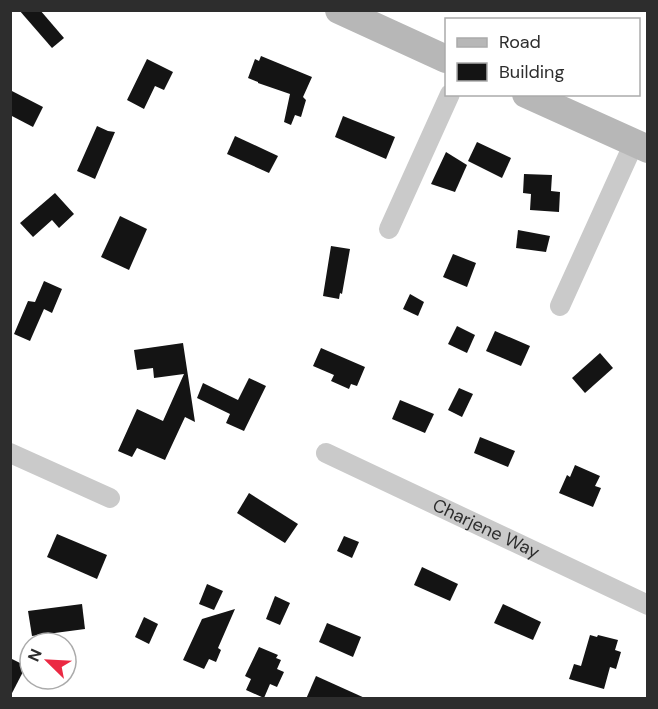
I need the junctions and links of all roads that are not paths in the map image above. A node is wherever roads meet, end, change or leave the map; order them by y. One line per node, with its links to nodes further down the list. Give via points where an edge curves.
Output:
1 (339, 10): 2 (street)
2 (445, 58)
3 (449, 96): 6 (street)
4 (530, 96): 5 (street)
5 (641, 146): 7 (street)
6 (389, 229)
7 (560, 306)
8 (10, 453): 10 (street)
9 (326, 453): 11 (street, Charjene Way)
10 (110, 498)
11 (648, 605)

